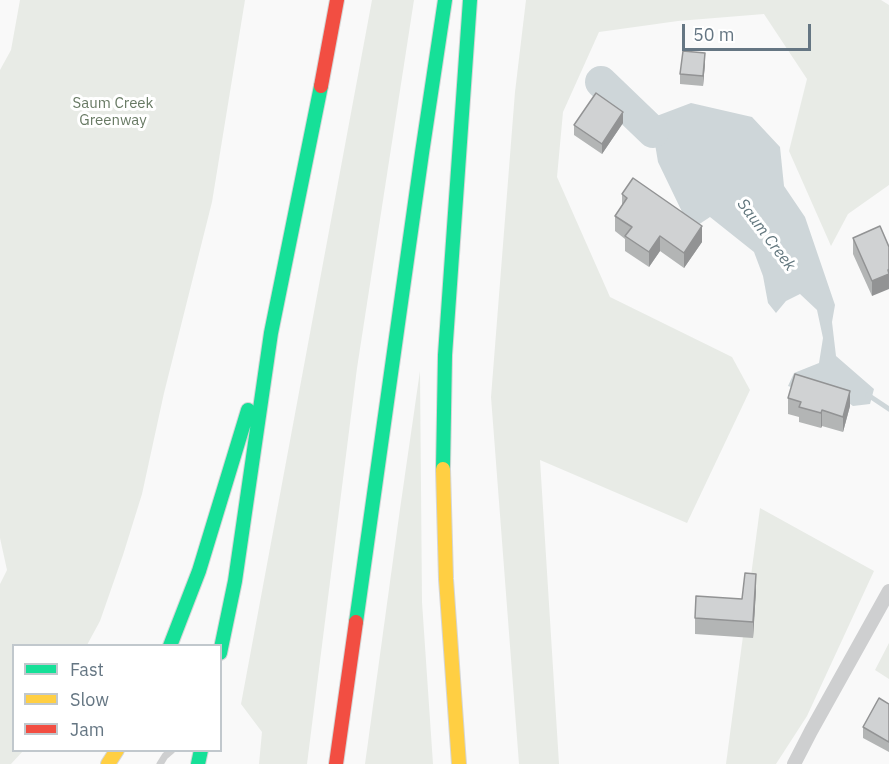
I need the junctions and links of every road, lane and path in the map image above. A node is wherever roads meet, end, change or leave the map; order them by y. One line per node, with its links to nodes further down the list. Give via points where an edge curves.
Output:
1 (337, 0): 4 (highway)
2 (445, 0): 10 (highway)
3 (470, 0): 11 (highway, via 445,355 443,465 446,579)
4 (271, 333): 6 (highway, via 199,570); 7 (highway)
5 (889, 591): 12 (street)
6 (171, 644)
7 (222, 644)
8 (170, 752): 9 (lane)
9 (160, 764)
10 (336, 764)
11 (459, 764)
12 (794, 764)

